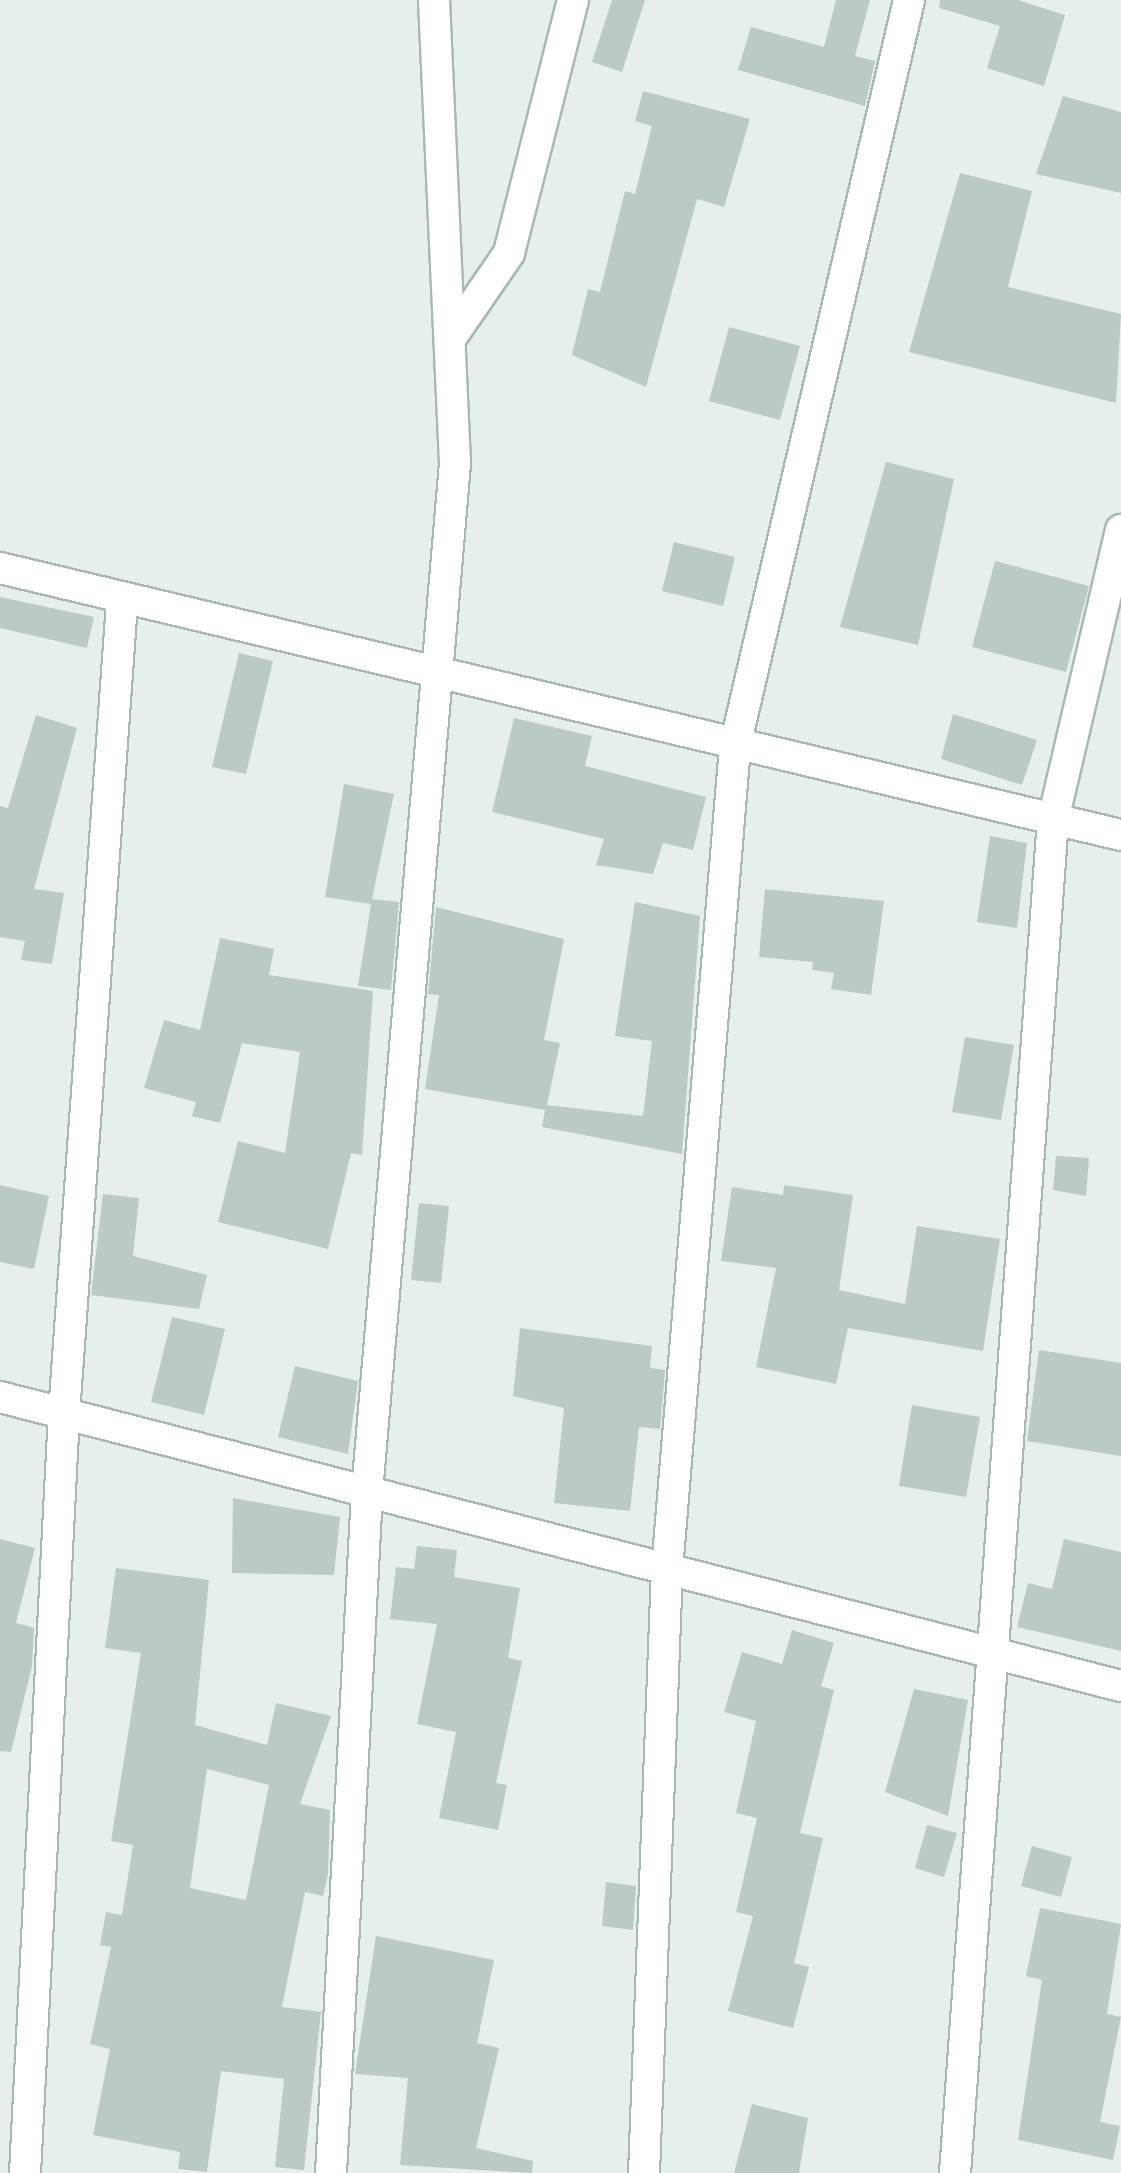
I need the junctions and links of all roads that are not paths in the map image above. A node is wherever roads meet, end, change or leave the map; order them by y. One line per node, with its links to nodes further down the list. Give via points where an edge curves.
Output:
1 (434, 0): 4 (street)
2 (573, 0): 4 (street, via 509,253)
3 (909, 0): 9 (street)
4 (450, 338): 8 (street, via 455,463)
5 (1121, 530): 10 (street)
6 (0, 568): 7 (street)
7 (122, 603): 8 (street); 13 (street)
8 (434, 670): 9 (street); 14 (street)
9 (735, 746): 10 (street); 15 (street)
10 (1053, 820): 11 (street); 16 (street)
11 (1121, 835)
12 (0, 1397): 13 (street)
13 (64, 1414): 14 (street); 18 (street)
14 (368, 1492): 15 (street); 19 (street)
15 (667, 1570): 16 (street); 20 (street)
16 (989, 1654): 17 (street); 21 (street)
17 (1121, 1686)
18 (25, 2173)
19 (331, 2173)
20 (644, 2173)
21 (955, 2173)

